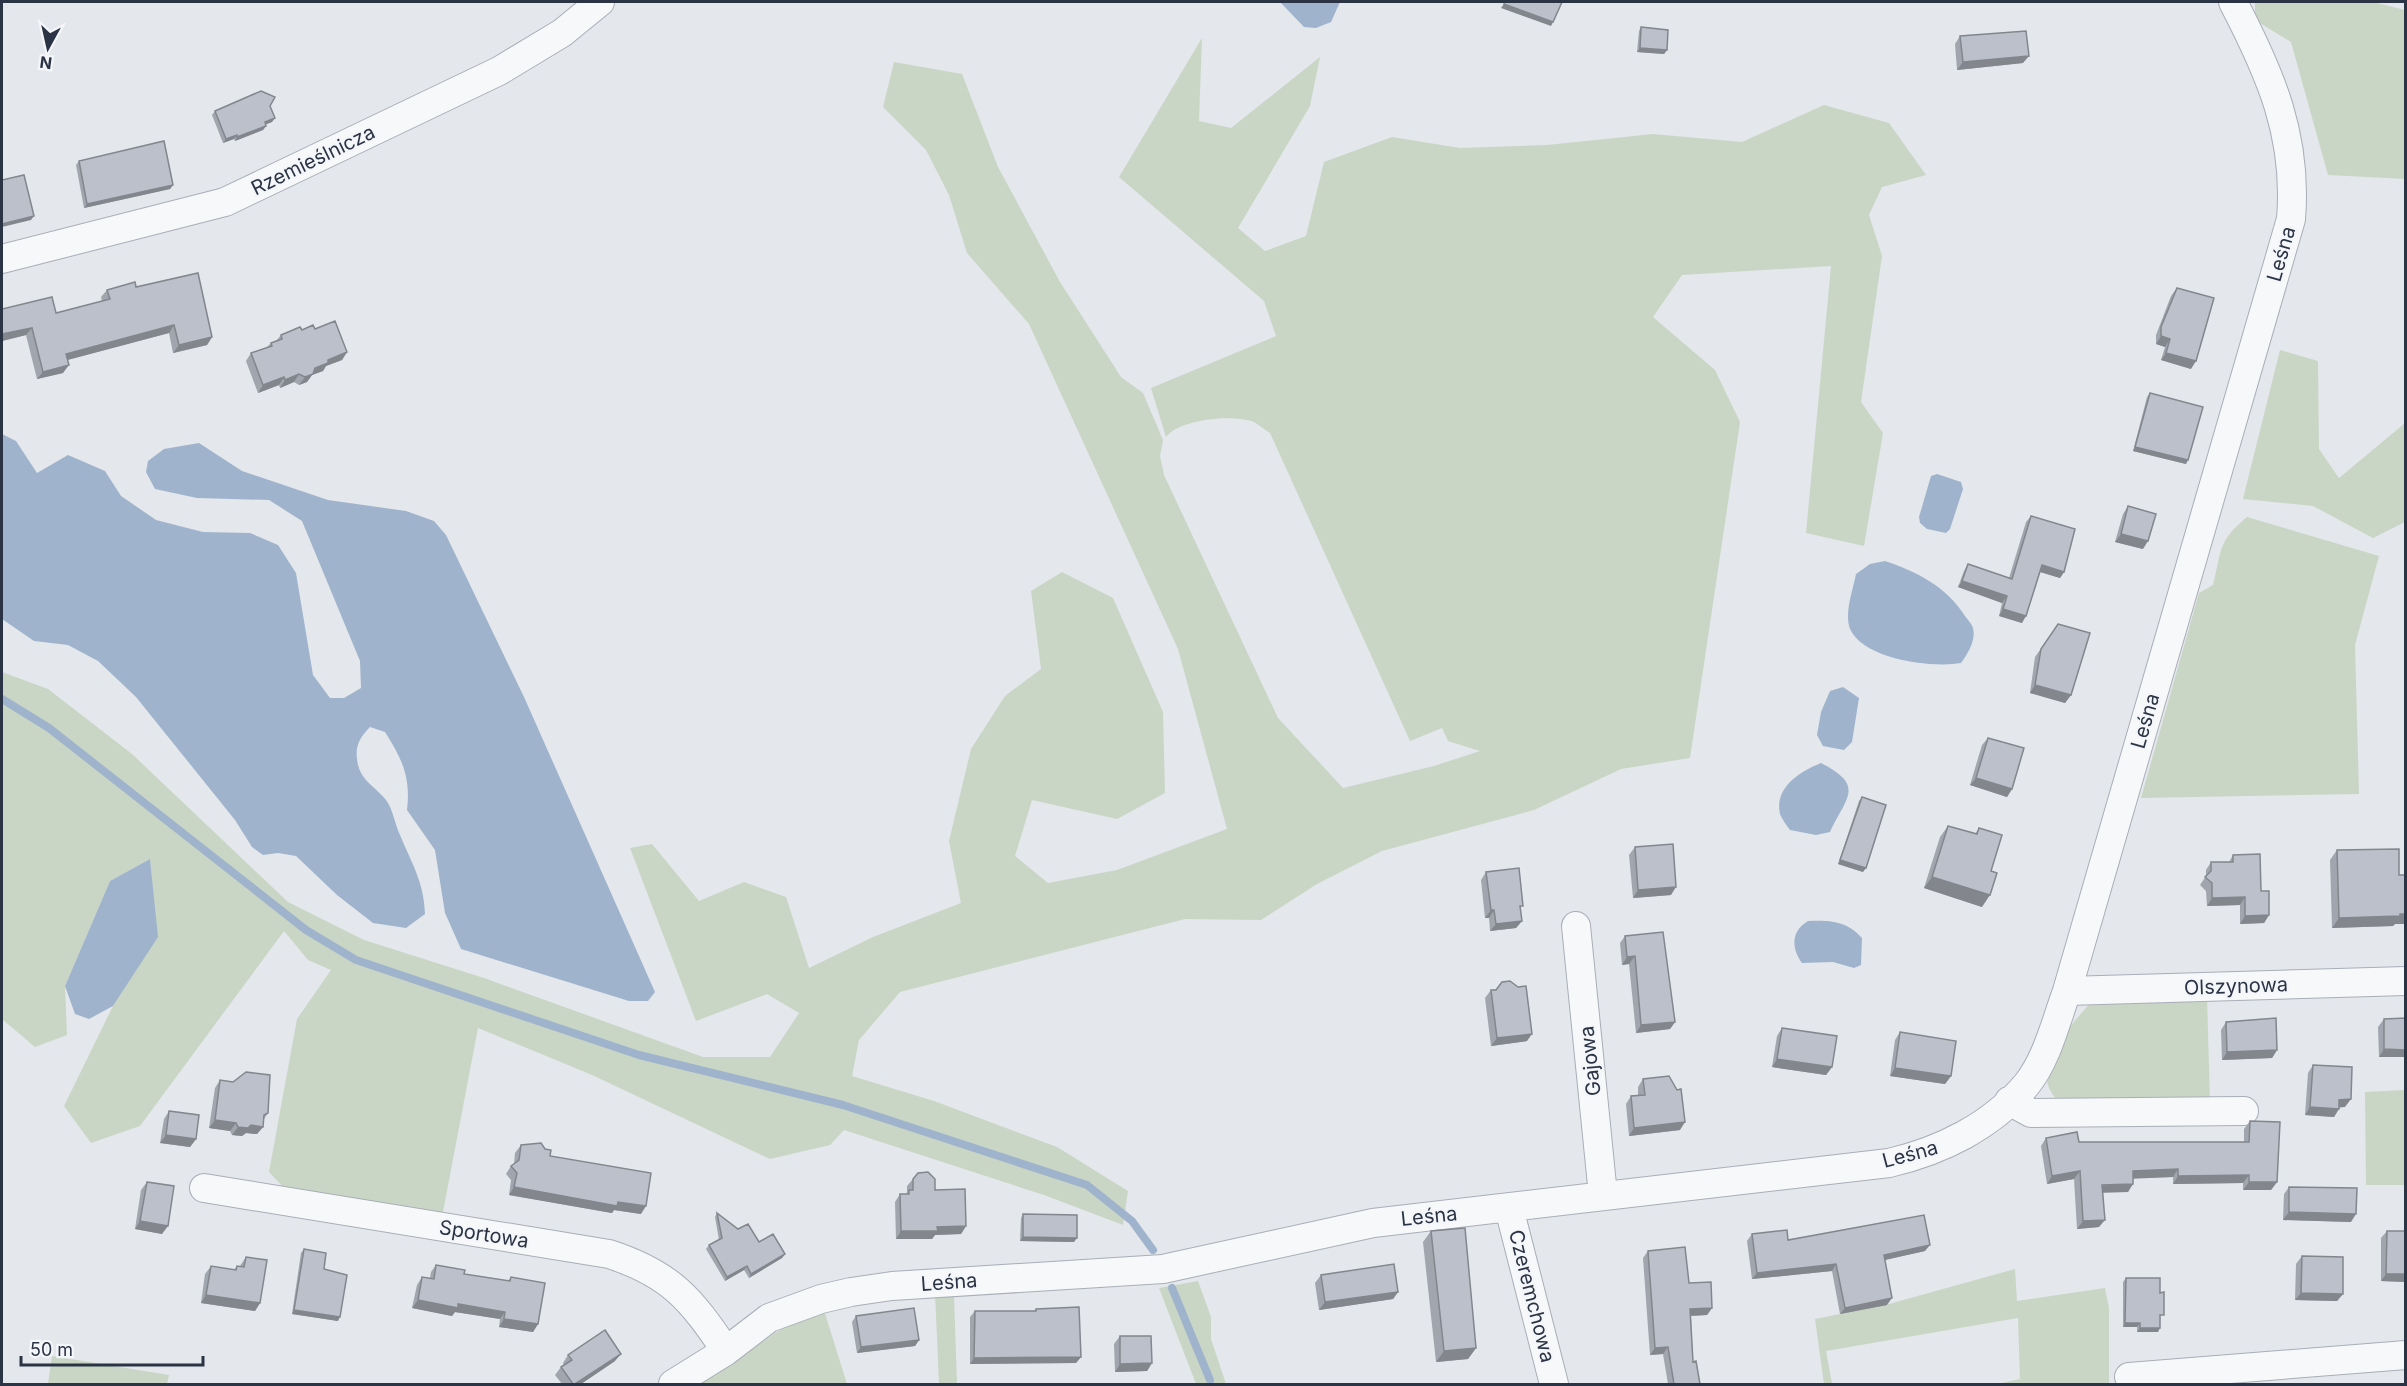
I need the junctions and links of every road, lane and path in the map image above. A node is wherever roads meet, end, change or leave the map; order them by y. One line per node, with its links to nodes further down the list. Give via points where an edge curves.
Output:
1 (600, 2): 3 (street, Rzemieślnicza, via 562,33 499,71 225,202)
2 (2233, 2): 6 (street, Leśna, via 2276,91 2291,166 2291,219)
3 (2, 259)
4 (1576, 926): 10 (street, Gajowa)
5 (2406, 981): 6 (street, Olszynowa)
6 (2067, 991): 7 (street, Leśna, via 2028,1083)
7 (2009, 1101): 8 (street, via 2031,1113); 10 (street, Leśna, via 1958,1139 1908,1158)
8 (2244, 1111)
9 (204, 1188): 12 (street, Sportowa, via 609,1254 637,1263 665,1279 691,1301)
10 (1603, 1196): 11 (street, Leśna)
11 (1509, 1208): 12 (street, Leśna, via 1373,1222 1163,1269 891,1286 851,1292 769,1318); 16 (street, Czeremchowa)
12 (726, 1351): 15 (street, Leśna)
13 (2406, 1355): 14 (street)
14 (2129, 1377)
15 (673, 1384)
16 (1554, 1384)

